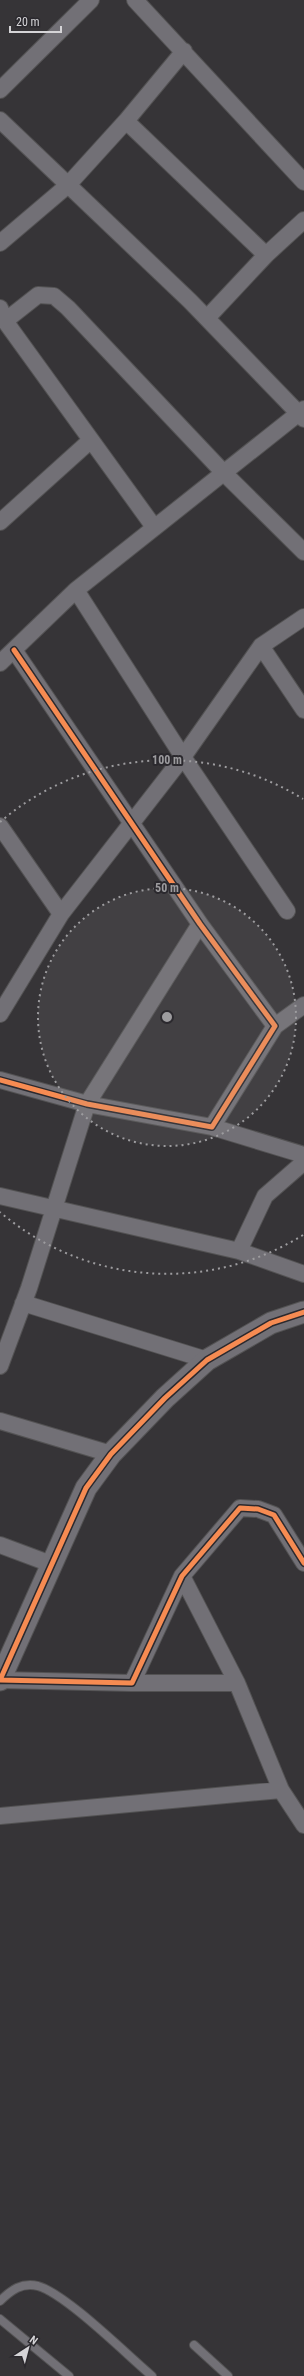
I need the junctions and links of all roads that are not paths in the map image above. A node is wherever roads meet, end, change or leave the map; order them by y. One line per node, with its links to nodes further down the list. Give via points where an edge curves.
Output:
1 (91, 0): 4 (street)
2 (135, 0): 3 (street)
3 (184, 51): 6 (street); 7 (street)
4 (0, 90)
5 (0, 120): 8 (street)
6 (126, 121): 8 (street); 11 (street)
7 (304, 182)
8 (67, 186): 10 (street); 13 (street)
9 (304, 220): 11 (street)
10 (0, 243)
11 (266, 255): 13 (street)
12 (3, 315): 15 (street); 16 (street, via 38,295 54,296)
13 (207, 318): 14 (street)
14 (302, 413): 16 (street)
15 (91, 440): 17 (street); 18 (street)
16 (224, 473): 18 (street); 19 (street)
17 (0, 522)
18 (154, 527): 20 (street)
19 (304, 552)
20 (76, 590): 23 (street); 26 (street)
21 (304, 617): 22 (street)
22 (261, 646): 25 (street); 26 (street)
23 (14, 650): 24 (street); 27 (street)
24 (0, 663)
25 (304, 710)
26 (182, 757): 27 (street); 29 (street)
27 (132, 824): 30 (street); 31 (street)
28 (0, 826): 30 (street)
29 (287, 911)
30 (61, 914): 33 (street)
31 (200, 924): 34 (street); 36 (street)
32 (304, 1005): 34 (street)
33 (1, 1008)
34 (275, 1026): 37 (street)
35 (0, 1080): 36 (street)
36 (87, 1104): 37 (street); 41 (street)
37 (212, 1127): 38 (street)
38 (304, 1156)
39 (304, 1162): 42 (street, via 264,1196)
40 (0, 1196): 41 (street)
41 (54, 1208): 42 (street); 44 (street)
42 (239, 1251): 43 (street)
43 (304, 1274)
44 (23, 1303): 46 (street); 47 (street)
45 (304, 1312): 46 (street, via 271,1323)
46 (207, 1360): 49 (street, via 165,1398)
47 (0, 1366)
48 (0, 1421): 49 (street)
49 (111, 1454): 52 (street, via 86,1488)
50 (0, 1545): 52 (street)
51 (304, 1563): 53 (street, via 274,1515 258,1509 240,1508)
52 (51, 1564): 54 (street)
53 (182, 1576): 55 (street); 56 (street)
54 (0, 1680): 55 (street)
55 (132, 1683): 56 (street)
56 (237, 1683): 57 (street)
57 (281, 1790): 58 (street); 59 (street)
58 (0, 1816)
59 (304, 1825)
60 (0, 2301): 64 (lane, via 13,2288 24,2286 38,2286 57,2295)
61 (0, 2319): 63 (lane)
62 (194, 2345): 65 (lane)
63 (69, 2376)
64 (152, 2376)
65 (228, 2376)

